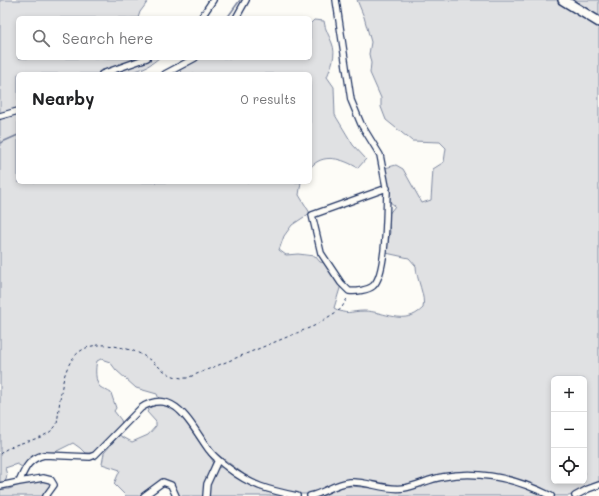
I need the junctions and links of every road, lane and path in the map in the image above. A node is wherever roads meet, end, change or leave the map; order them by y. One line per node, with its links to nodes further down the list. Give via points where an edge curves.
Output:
1 (213, 0): 5 (street)
2 (246, 0): 6 (street)
3 (336, 0): 14 (street, via 351,100 361,124 380,155)
4 (563, 0): 7 (main road)
5 (202, 16)
6 (237, 16)
7 (599, 22)
8 (141, 60): 10 (street)
9 (191, 60): 11 (street)
10 (108, 72)
11 (169, 72)
12 (16, 111): 13 (street)
13 (0, 116)
14 (386, 188): 15 (street, via 383,261 380,275 373,286); 15 (street, via 312,215 321,253 340,283)
15 (349, 291): 16 (path, via 350,294 341,309 314,326 187,378 172,377 133,350 101,345 85,348 76,353 65,372 55,427)
16 (0, 454)
17 (218, 460): 18 (street, via 181,411 170,403 158,401 141,408 95,455 37,457 27,464); 24 (street, via 207,484); 25 (street, via 251,484)
18 (19, 482): 20 (street); 21 (street, via 44,478 51,480 54,485)
19 (599, 485): 28 (street)
20 (0, 486)
21 (46, 496)
22 (144, 496): 23 (street, via 163,482 171,485)
23 (176, 496)
24 (206, 496)
25 (297, 496)
26 (310, 496): 27 (street, via 349,482 398,488 414,486 440,477 473,474 525,484)
27 (551, 496)
28 (574, 496)

